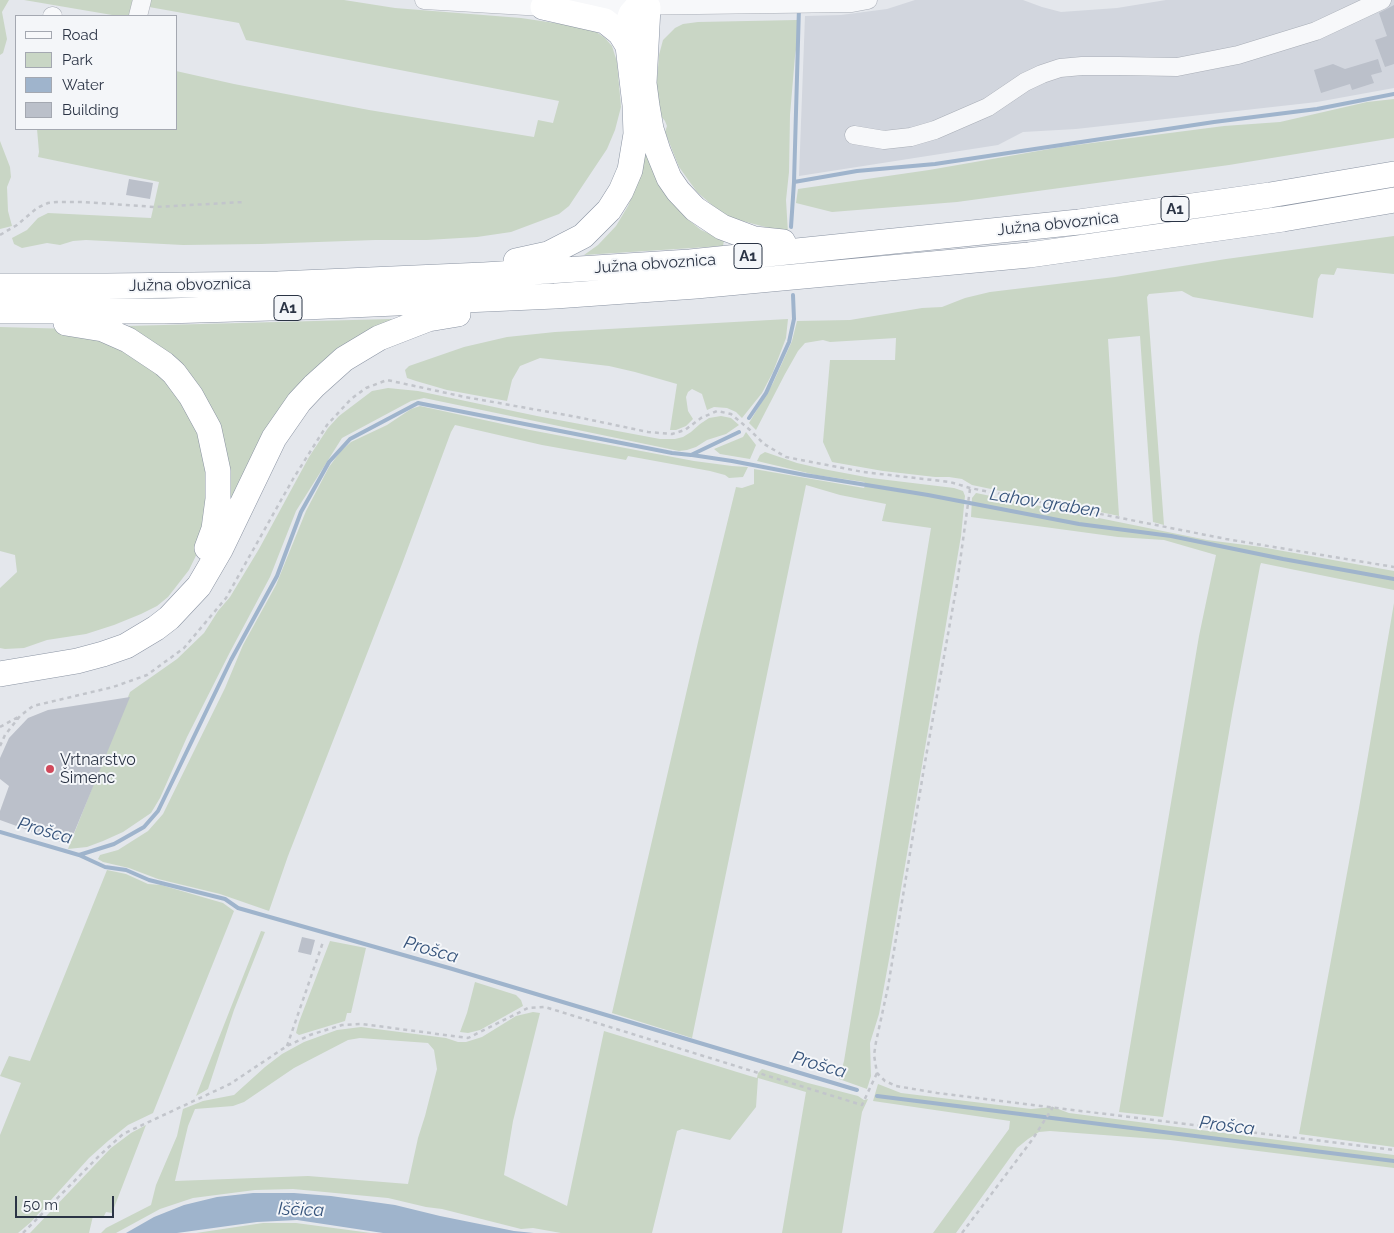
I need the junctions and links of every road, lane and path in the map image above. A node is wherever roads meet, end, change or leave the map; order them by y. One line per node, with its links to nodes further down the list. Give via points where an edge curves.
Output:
1 (142, 0): 8 (street)
2 (424, 0): 6 (street)
3 (868, 0): 5 (street)
4 (1382, 0): 10 (street, via 1316,31 1238,55 1177,67 1060,68 1025,82 988,107 935,130 884,140)
5 (791, 3): 7 (street)
6 (543, 7): 7 (street); 9 (highway, via 605,21 620,33)
7 (643, 7): 9 (highway, via 627,21); 14 (highway, via 644,83 658,151 678,191 695,209 722,227 754,239 778,242 1022,219)
8 (138, 15)
9 (628, 46): 16 (highway, via 636,105 633,157 616,201 601,219 573,243 536,258 464,265)
10 (854, 135)
11 (1394, 174): 14 (highway, Južna obvoznica / A1)
12 (1394, 200): 18 (highway, Južna obvoznica / A1, via 1029,255)
13 (244, 202): 15 (path, via 155,207 48,203)
14 (1079, 222): 16 (highway, Južna obvoznica / A1, via 690,262)
15 (0, 235)
16 (415, 278): 17 (highway, Južna obvoznica / A1, via 184,286)
17 (0, 286)
18 (555, 296): 19 (highway, Južna obvoznica / A1, via 235,310); 23 (highway, via 523,309 428,319 379,338 344,359 314,386 287,418 210,568 169,618 141,638 103,654)
19 (11, 311): 22 (highway, via 36,322 90,326 116,334 142,348 174,374 191,396 209,429 218,470 218,499 214,529 197,569 180,592 151,619 104,643 71,650)
20 (970, 488): 21 (path, via 1226,539); 24 (path, via 950,482 863,472 786,457 764,444 731,414 717,411 672,434 648,432 387,380 366,388 351,399 327,425 226,598 184,648 147,675 113,687 32,706); 29 (path, via 888,987 876,1042)
21 (1394, 567)
22 (0, 656)
23 (0, 674)
24 (20, 716): 25 (path); 26 (path)
25 (0, 727)
26 (0, 746)
27 (323, 942): 28 (path)
28 (286, 1046): 29 (path, via 342,1025 362,1024 468,1038 528,1008 545,1007 862,1105); 32 (path, via 230,1084 123,1134)
29 (877, 1074): 30 (path, via 896,1086)
30 (1053, 1107): 31 (path); 33 (path)
31 (1394, 1150)
32 (23, 1233)
33 (962, 1233)

